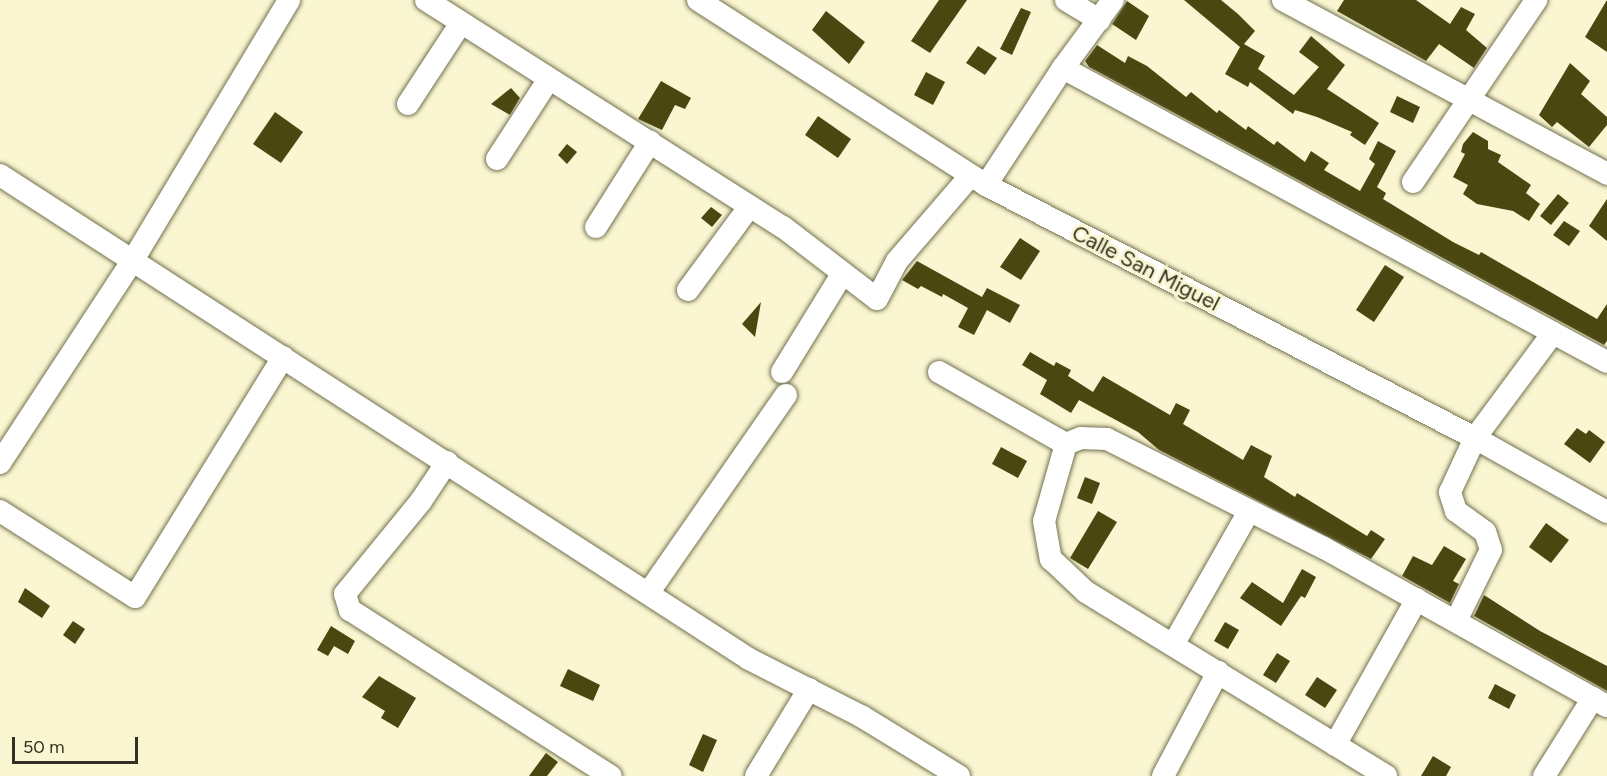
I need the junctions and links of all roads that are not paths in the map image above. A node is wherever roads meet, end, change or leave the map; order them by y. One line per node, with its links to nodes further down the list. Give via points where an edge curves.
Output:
1 (289, 0): 22 (street)
2 (426, 0): 9 (street)
3 (1066, 0): 8 (street)
4 (1113, 0): 8 (street)
5 (1283, 0): 12 (street)
6 (1536, 0): 12 (street)
7 (704, 2): 18 (street, Calle San Miguel)
8 (1099, 20): 10 (street)
9 (461, 23): 11 (street); 13 (street)
10 (1063, 68): 18 (street); 25 (street)
11 (549, 79): 14 (street); 15 (street)
12 (1471, 99): 16 (street); 19 (street)
13 (408, 104)
14 (650, 142): 20 (street); 21 (street)
15 (497, 159)
16 (1607, 174)
17 (0, 175): 22 (street)
18 (978, 180): 23 (street, via 897,261 878,299); 31 (street, Calle San Miguel)
19 (1413, 182)
20 (750, 206): 23 (street); 24 (street)
21 (596, 227)
22 (133, 260): 26 (street); 34 (street)
23 (843, 273): 28 (street)
24 (688, 290)
25 (1553, 333): 27 (street); 31 (street)
26 (284, 357): 33 (street); 35 (street, via 135,597)
27 (1607, 362)
28 (782, 372)
29 (939, 372): 32 (street)
30 (786, 395): 38 (street)
31 (1474, 438): 37 (street, Calle San Miguel); 40 (street, via 1450,492 1456,511 1485,532 1491,550)
32 (1066, 444): 36 (street, via 1081,438 1107,439); 41 (street, via 1044,521 1051,559 1086,592)
33 (447, 462): 38 (street); 46 (street, via 421,501 345,594 350,610)
34 (0, 463)
35 (0, 511)
36 (1249, 511): 39 (street); 41 (street)
37 (1607, 512)
38 (649, 592): 43 (street, via 749,658)
39 (1417, 600): 40 (street); 45 (street)
40 (1456, 621): 44 (street)
41 (1173, 645): 42 (street)
42 (1218, 672): 45 (street); 49 (street)
43 (809, 689): 47 (street); 48 (street)
44 (1600, 702): 51 (street)
45 (1335, 744): 50 (street)
46 (611, 776)
47 (756, 776)
48 (959, 776)
49 (1163, 776)
50 (1386, 776)
51 (1544, 776)

